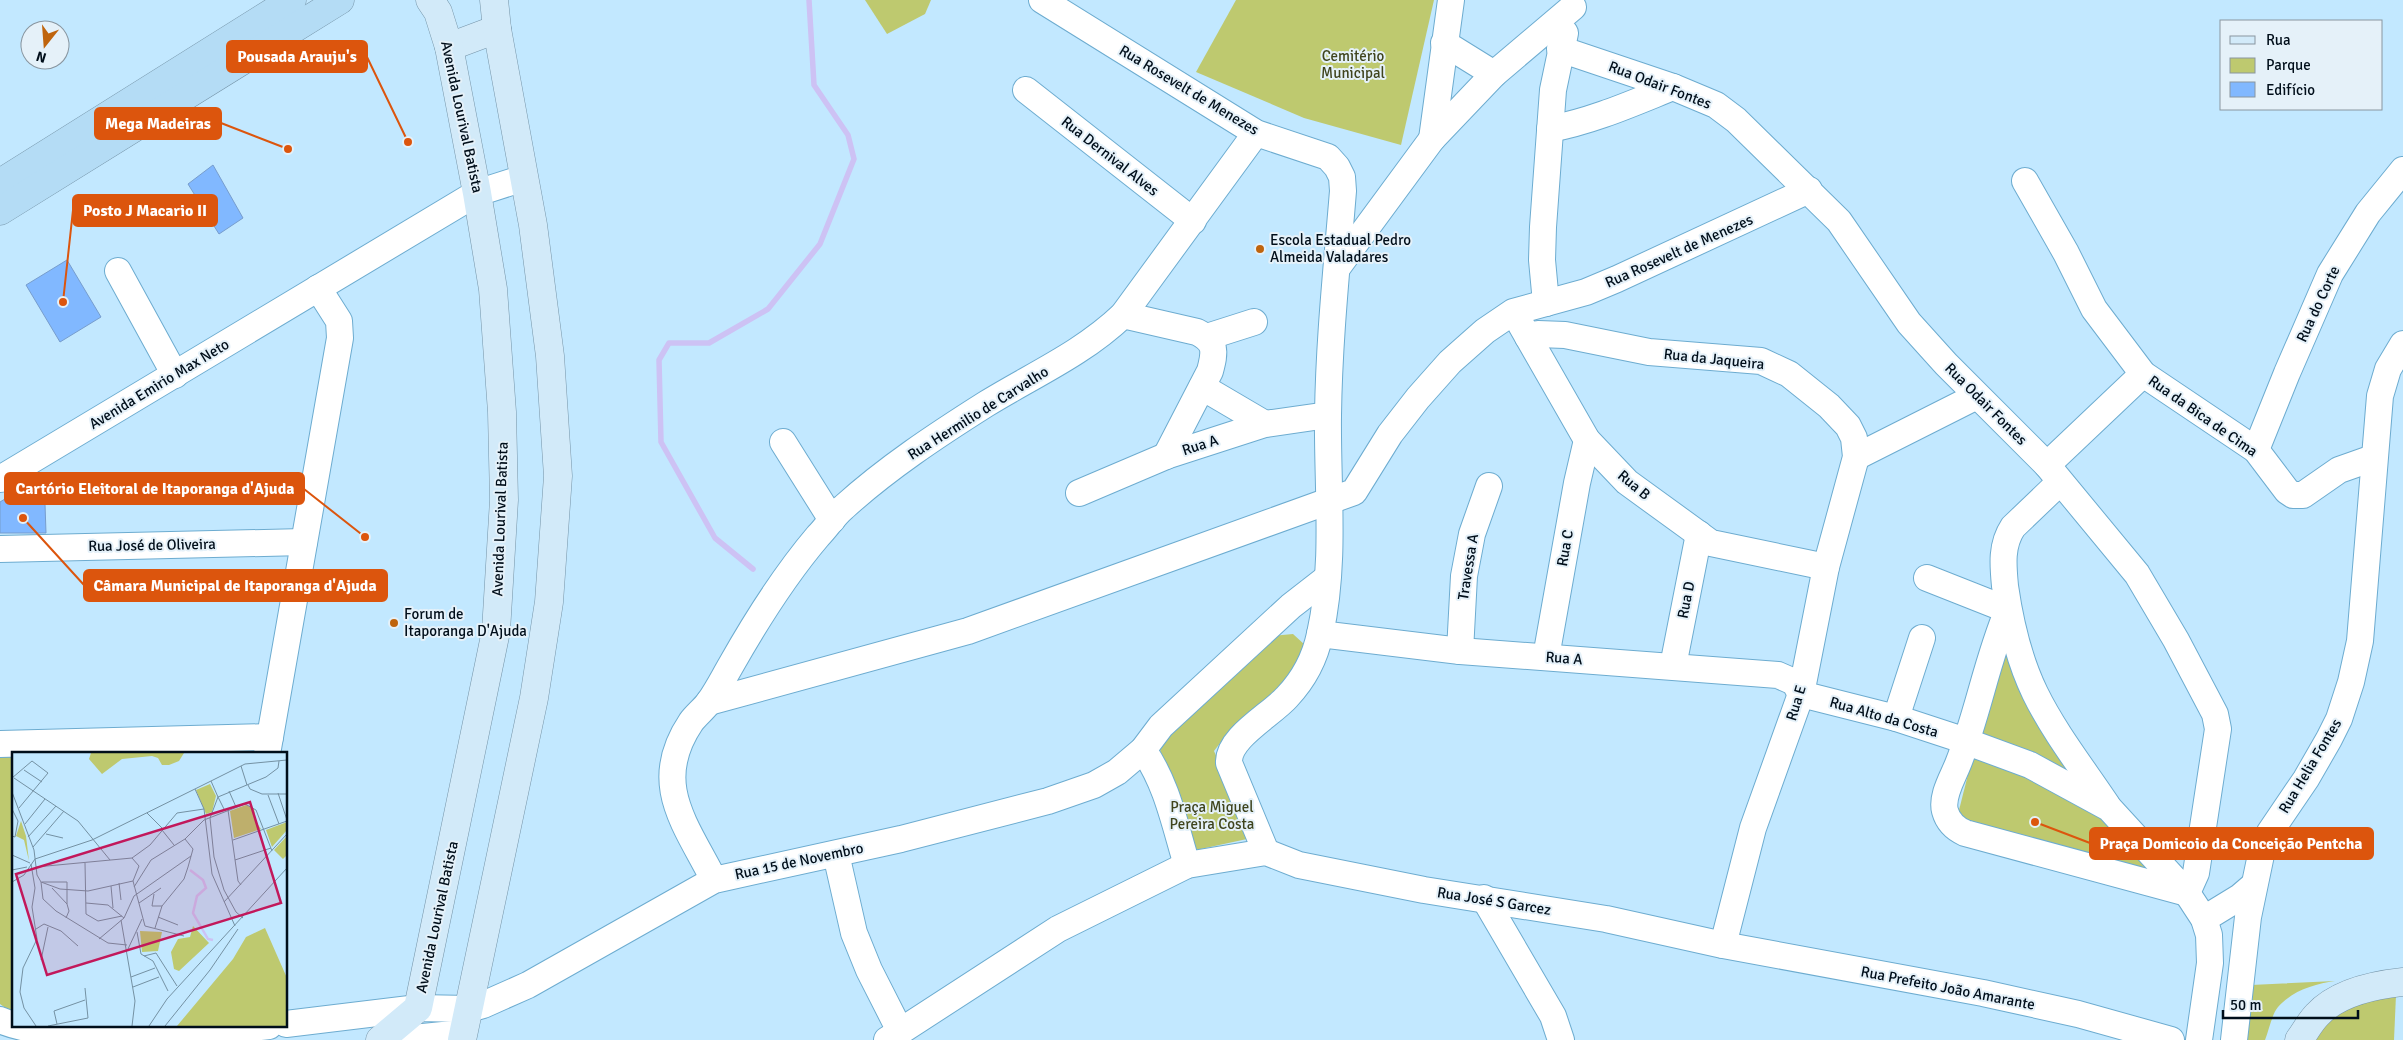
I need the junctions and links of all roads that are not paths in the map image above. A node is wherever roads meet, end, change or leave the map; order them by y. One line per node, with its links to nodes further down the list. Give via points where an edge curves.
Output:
1 (292, 0): 21 (highway)
2 (340, 0): 24 (highway)
3 (430, 0): 10 (main road, Avenida Lourival Batista, via 438,12)
4 (494, 0): 8 (main road)
5 (1042, 0): 16 (street, Rua Rosevelt de Menezes)
6 (1450, 0): 9 (street)
7 (1574, 3): 11 (street); 12 (street)
8 (497, 29): 10 (main road); 19 (main road)
9 (1444, 43): 12 (street); 17 (street)
10 (449, 47): 23 (main road, Avenida Lourival Batista)
11 (1560, 49): 13 (street, Rua Odair Fontes); 15 (street)
12 (1494, 74): 17 (street)
13 (1673, 87): 15 (street, via 1608,114); 22 (street, Rua Odair Fontes, via 1716,106 1736,120)
14 (1026, 90): 25 (street, Rua Dernival Alves)
15 (1550, 129): 29 (street, via 1542,260)
16 (1256, 133): 25 (street, Rua Hermilio de Carvalho); 26 (street, Rua Rosevelt de Menezes, via 1328,157 1337,166 1343,191)
17 (1432, 139): 26 (street)
18 (2403, 170): 44 (street, Rua do Corte, via 2368,213 2330,274)
19 (524, 178): 23 (street, Avenida Emirio Max Neto); 88 (main road, via 550,356 558,476 549,602 534,698)
20 (2025, 181): 37 (street, Rua da Bica de Cima, via 2094,309)
21 (0, 183)
22 (1809, 190): 29 (street, Rua Rosevelt de Menezes, via 1617,279); 39 (street, Rua Odair Fontes, via 1840,221 1909,322)
23 (477, 193): 28 (street, Avenida Emirio Max Neto); 84 (main road, Avenida Lourival Batista, via 493,289 502,412 504,500 496,630)
24 (0, 210)
25 (1194, 221): 31 (street, Rua Hermilio de Carvalho)
26 (1336, 268): 40 (street, Rua Rosevelt de Menezes)
27 (118, 271): 36 (street)
28 (318, 288): 36 (street, Avenida Emirio Max Neto); 55 (street, via 338,321 340,338)
29 (1546, 303): 30 (street, Rua Rosevelt de Menezes)
30 (1513, 312): 34 (street, Rua B); 52 (street, Rua Rosevelt de Menezes, via 1450,362 1418,398 1390,434 1354,492)
31 (1123, 315): 33 (street); 53 (street, Rua Hermilio de Carvalho, via 1104,334 1077,352 988,403 919,448)
32 (1254, 322): 33 (street)
33 (1207, 337): 38 (street, via 1213,346 1213,357)
34 (1528, 337): 42 (street, Rua B); 46 (street, Rua da Jaqueira, via 1565,335 1649,352 1761,360 1789,374 1829,406 1848,426 1854,438)
35 (2403, 344): 47 (street, Rua Helia Fontes, via 2383,384)
36 (175, 374): 49 (street, Avenida Emirio Max Neto)
37 (2143, 374): 44 (street, Rua da Bica de Cima); 48 (street)
38 (1202, 387): 41 (street); 45 (street)
39 (1977, 396): 46 (street); 48 (street, Rua Odair Fontes)
40 (1328, 415): 41 (street, Rua A); 52 (street, Rua Rosevelt de Menezes)
41 (1265, 424): 45 (street, Rua A)
42 (1587, 440): 54 (street, Rua B, via 1626,482); 64 (street, Rua C)
43 (783, 442): 53 (street)
44 (2256, 450): 47 (street, Rua da Bica de Cima, via 2287,491 2297,496 2339,470)
45 (1166, 456): 51 (street, Rua A)
46 (1856, 457): 57 (street, Rua E)
47 (2373, 458): 78 (street, Rua Helia Fontes, via 2360,640 2346,700 2311,771 2270,832)
48 (2053, 473): 60 (street, via 2013,527 2004,545); 79 (street, Rua Odair Fontes, via 2137,574 2215,714 2217,741 2196,873)
49 (0, 479)
50 (1489, 486): 63 (street, Travessa A, via 1472,534 1464,576)
51 (1079, 493)
52 (1331, 500): 58 (street, Rua Rosevelt de Menezes); 67 (street, via 968,631)
53 (832, 520): 67 (street, Rua Hermilio de Carvalho, via 764,608)
54 (1699, 534): 57 (street, Rua B, via 1711,543); 65 (street, Rua D)
55 (304, 542): 56 (street, Rua José de Oliveira); 71 (street)
56 (0, 549)
57 (1826, 567): 66 (street, Rua E)
58 (1327, 578): 61 (street); 72 (street, via 1291,606 1161,726)
59 (1927, 578): 60 (street)
60 (2008, 610): 69 (street); 73 (street, via 2034,691)
61 (1320, 634): 63 (street, Rua A); 74 (street, via 1312,662 1300,681 1286,698 1236,742 1228,756)
62 (1922, 638): 68 (street)
63 (1460, 651): 64 (street, Rua A)
64 (1546, 657): 65 (street, Rua A)
65 (1673, 666): 66 (street, Rua A, via 1778,675 1794,682)
66 (1800, 694): 68 (street, Rua Alto da Costa); 82 (street, Rua E, via 1753,828)
67 (709, 702): 77 (street, Rua Hermilio de Carvalho, via 692,720 676,747 672,790)
68 (1896, 718): 69 (street, Rua Alto da Costa)
69 (1967, 742): 73 (street, Rua Alto da Costa, via 2030,765); 79 (street, via 1945,800 1945,811 1957,829)
70 (0, 744): 71 (street)
71 (268, 745)
72 (1143, 750): 75 (street, Rua 15 de Novembro, via 1094,786); 76 (street, via 1153,764 1167,798)
73 (2109, 808): 79 (street)
74 (1266, 852): 76 (street); 80 (street, Rua José S Garcez, via 1300,864 1358,877)
75 (836, 854): 77 (street, Rua 15 de Novembro); 93 (street, via 854,933)
76 (1187, 865): 93 (street, via 1058,928)
77 (714, 880): 88 (street, Rua 15 de Novembro, via 501,999)
78 (2254, 885): 81 (street); 99 (street, Rua Helia Fontes)
79 (2187, 893): 81 (street)
80 (1484, 898): 82 (street, Rua José S Garcez, via 1606,919); 96 (street, via 1554,1016)
81 (2204, 919): 98 (street, via 2210,934 2210,963)
82 (1723, 945): 97 (street, Rua Prefeito João Amarante, via 1983,993 2078,1014)
83 (2403, 982): 100 (main road, via 2365,989 2328,1005)
84 (418, 1008): 87 (street); 88 (street); 94 (main road)
85 (0, 1020): 86 (street)
86 (12, 1025)
87 (288, 1027)
88 (465, 1027): 95 (street)
89 (18, 1028): 92 (street, via 47,1033)
90 (228, 1028): 91 (street); 92 (street)
91 (271, 1029)
92 (142, 1037)
93 (893, 1037)
94 (380, 1040)
95 (394, 1040)
96 (1561, 1040)
97 (2171, 1040)
98 (2199, 1040)
99 (2234, 1040)
100 (2299, 1040)

